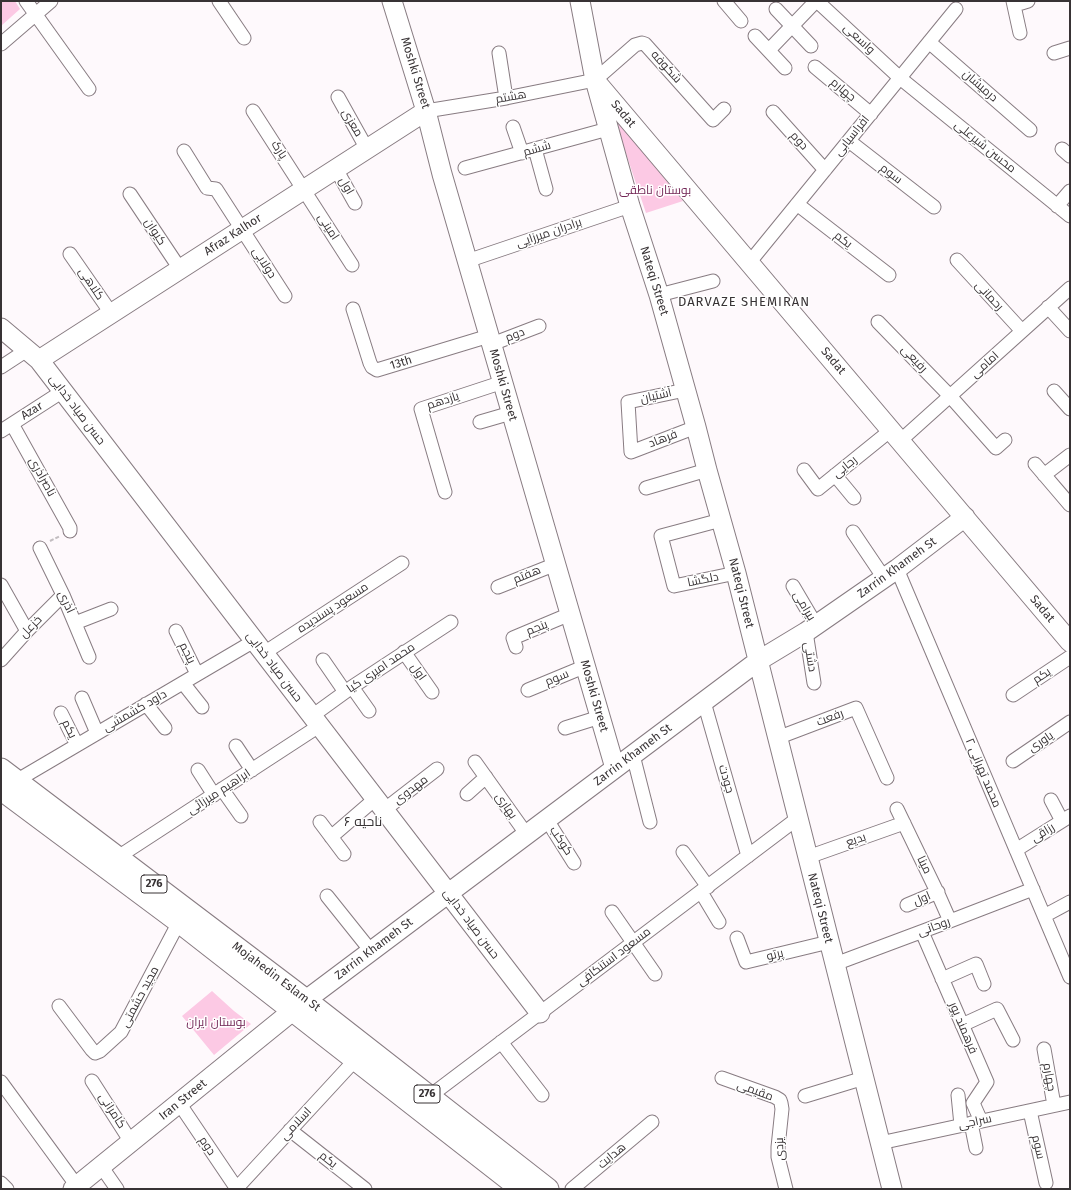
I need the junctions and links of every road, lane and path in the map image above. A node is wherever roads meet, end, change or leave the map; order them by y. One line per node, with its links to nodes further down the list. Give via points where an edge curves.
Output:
1 (26, 1): 12 (street)
2 (51, 1): 12 (street)
3 (219, 1): 17 (street)
4 (392, 1): 33 (main road, Moshki Street)
5 (580, 1): 28 (main road, Nateqi Street)
6 (817, 1): 14 (street); 27 (street, واسعی)
7 (1028, 1): 9 (street)
8 (730, 3): 13 (street)
9 (1014, 3): 15 (street)
10 (776, 9): 14 (street)
11 (956, 9): 18 (street, افراسیابی)
12 (36, 14): 19 (street); 29 (street)
13 (741, 21)
14 (792, 26): 20 (street); 22 (street)
15 (1020, 33)
16 (755, 36): 22 (street)
17 (244, 38)
18 (929, 42): 27 (street, افراسیابی); 39 (street, درمیشان)
19 (1, 44)
20 (811, 46)
21 (1070, 48): 24 (street)
22 (769, 50): 26 (street)
23 (499, 53): 31 (street)
24 (1054, 53)
25 (815, 67): 36 (street, چهارم)
26 (785, 68)
27 (900, 78): 36 (street, افراسیابی); 55 (street, محسن شیرعلی)
28 (595, 80): 31 (street, هشتم); 32 (street, شکوفه, via 635,45 642,43 713,120); 38 (main road, Nateqi Street); 62 (main road, Sadat)
29 (89, 89)
30 (338, 97): 41 (street, معزی)
31 (506, 98): 33 (street, هشتم)
32 (724, 109)
33 (426, 110): 41 (main road, Afraz Kalhor); 61 (main road, Moshki Street)
34 (253, 111): 49 (street, پارک)
35 (773, 112): 47 (street, دوم)
36 (871, 114): 40 (street, افراسیابی)
37 (513, 127): 44 (street)
38 (608, 129): 42 (street, ششم); 54 (main road, Nateqi Street)
39 (1030, 130)
40 (849, 141): 47 (street, افراسیابی); 56 (street, سوم)
41 (367, 149): 46 (main road, Afraz Kalhor)
42 (535, 149): 44 (street, ششم); 48 (street)
43 (184, 151): 58 (street, دولابی, via 207,188 216,189)
44 (522, 153): 45 (street, ششم)
45 (465, 168)
46 (336, 169): 49 (main road, Afraz Kalhor); 52 (street, اول)
47 (825, 170): 53 (street, افراسیابی)
48 (546, 189)
49 (304, 190): 58 (main road, Afraz Kalhor); 63 (street, امینی)
50 (1070, 191): 55 (street)
51 (130, 194): 64 (street, کیوان)
52 (355, 203)
53 (797, 204): 62 (street, افراسیابی); 65 (street, یکم)
54 (630, 206): 61 (street, برادران میرزایی); 68 (main road, Nateqi Street)
55 (1057, 206): 57 (street, محسن شیرعلی)
56 (934, 208)
57 (1070, 216)
58 (242, 229): 64 (main road, Afraz Kalhor); 69 (street, دولابی)
59 (70, 254): 72 (street, کلاهی)
60 (957, 260): 76 (street, رحمانی)
61 (467, 261): 78 (main road, Moshki Street)
62 (749, 263): 92 (main road, Sadat)
63 (352, 265)
64 (180, 270): 72 (main road, Afraz Kalhor)
65 (889, 275)
66 (713, 281): 68 (street)
67 (1070, 288): 70 (street, امامی)
68 (659, 295): 82 (main road, Nateqi Street)
69 (285, 296)
70 (1048, 308): 76 (street, امامی); 77 (street)
71 (353, 309): 78 (street, 13th, via 370,363 377,370)
72 (111, 313): 79 (main road, Afraz Kalhor)
73 (878, 322): 85 (street, رفیعی)
74 (538, 326): 78 (street, دوم)
75 (1, 328): 79 (main road, حسن صیاد خدایی)
76 (1022, 331): 85 (street, امامی)
77 (1070, 331)
78 (490, 340): 81 (main road, Moshki Street)
79 (33, 355): 80 (street); 83 (main road, حسن صیاد خدایی)
80 (1, 367)
81 (503, 382): 87 (main road, Moshki Street); 102 (street, یازدهم, via 421,409)
82 (685, 390): 90 (main road, Nateqi Street); 94 (street, آشتیان, via 628,402)
83 (63, 391): 89 (street, Azar); 126 (main road, حسن صیاد خدایی)
84 (1054, 391): 86 (street)
85 (950, 396): 92 (street, امامی); 93 (street, via 996,448)
86 (1070, 409)
87 (511, 412): 88 (street); 111 (main road, Moshki Street)
88 (480, 422)
89 (12, 424): 91 (street, Azar); 107 (street, ناصرآذری)
90 (696, 427): 94 (street, فرهاد); 97 (main road, Nateqi Street)
91 (1, 431)
92 (895, 436): 99 (street, رجایی); 105 (main road, Sadat)
93 (1005, 440)
94 (631, 452)
95 (1070, 455): 100 (street)
96 (1035, 464): 100 (street)
97 (707, 470): 101 (street); 106 (main road, Nateqi Street)
98 (804, 470): 99 (street, رجایی, via 818,489)
99 (835, 475): 103 (street)
100 (1044, 475): 104 (street)
101 (646, 488)
102 (445, 492)
103 (854, 498)
104 (1070, 505)
105 (964, 517): 113 (main road, Zarrin Khameh St); 125 (main road, Sadat)
106 (721, 520): 112 (main road, Nateqi Street); 112 (street, دلگشا, via 661,536 674,586)
107 (70, 530): 109 (path)
108 (853, 532): 113 (street, محمد تهرانی ۲)
109 (40, 548): 117 (street, آذری)
110 (402, 563): 126 (street, مسعود پسندیده)
111 (556, 564): 116 (street, هفتم); 119 (main road, Moshki Street)
112 (736, 574): 133 (main road, Nateqi Street)
113 (890, 574): 122 (main road, Zarrin Khameh St); 181 (street, محمد تهرانی ۲)
114 (1, 585): 123 (street)
115 (793, 586): 122 (street, بیرامی)
116 (498, 587)
117 (63, 595): 121 (street, آذری); 123 (street, خزعل)
118 (111, 609): 121 (street)
119 (570, 614): 127 (street, پنجم, via 513,638); 134 (main road, Moshki Street)
120 (451, 622): 128 (street, محمد امیری کیا)
121 (76, 623): 129 (street, آذری)
122 (811, 629): 133 (main road, Zarrin Khameh St); 137 (street, دشتی)
123 (27, 631): 131 (street, خزعل)
124 (176, 631): 135 (street, پنجم)
125 (1070, 642)
126 (259, 647): 135 (street, داود کشمشی); 149 (main road, حسن صیاد خدایی)
127 (516, 647)
128 (404, 652): 138 (street, محمد امیری کیا); 140 (street, اول)
129 (90, 657)
130 (1070, 657): 141 (street, یکم)
131 (1, 660)
132 (323, 660): 138 (street)
133 (758, 661): 143 (main road, Zarrin Khameh St); 154 (main road, Nateqi Street)
134 (586, 666): 139 (street, سوم); 148 (main road, Moshki Street)
135 (197, 674): 136 (street, داود کشمشی)
136 (183, 683): 144 (street, داود کشمشی); 145 (street)
137 (814, 683)
138 (349, 689): 146 (street); 149 (street, محمد امیری کیا)
139 (528, 690)
140 (432, 692)
141 (1013, 695)
142 (82, 698): 153 (street)
143 (704, 702): 157 (main road, Zarrin Khameh St); 184 (street, جودت)
144 (146, 704): 151 (street); 153 (street, داود کشمشی)
145 (202, 708)
146 (369, 711)
147 (61, 713): 155 (street, یکم)
148 (600, 717): 152 (street); 160 (main road, Moshki Street)
149 (316, 721): 163 (street, ابراهیم میرزائی); 170 (main road, حسن صیاد خدایی)
150 (1070, 722): 158 (street, یاوری)
151 (165, 728)
152 (565, 728)
153 (97, 733): 155 (street, داود کشمشی)
154 (777, 738): 165 (street, رفعت, via 856,708); 173 (main road, Nateqi Street)
155 (77, 745): 166 (street, داود کشمشی)
156 (236, 746): 163 (street)
157 (633, 755): 160 (main road, Zarrin Khameh St); 177 (street)
158 (1013, 761)
159 (475, 762): 164 (street, بهاری)
160 (615, 768): 175 (main road, Zarrin Khameh St)
161 (438, 769): 170 (street, مهدوی)
162 (198, 770): 167 (street)
163 (252, 770): 167 (street, ابراهیم میرزائی)
164 (486, 777): 168 (street); 179 (street, بهاری)
165 (887, 778)
166 (5, 783): 185 (main road, Mojahedin Eslam St / 276); 197 (main road, Mojahedin Eslam St / 276)
167 (218, 792): 172 (street); 185 (street, ابراهیم میرزائی)
168 (466, 794)
169 (1051, 800): 174 (street)
170 (380, 804): 180 (street, مهدوی); 191 (main road, حسن صیاد خدایی)
171 (897, 809): 178 (street, مینا)
172 (241, 816)
173 (798, 818): 184 (street, مسعود استنکافی); 186 (main road, Nateqi Street)
174 (1066, 819): 181 (street, رزاقی)
175 (547, 820): 179 (main road, Zarrin Khameh St); 187 (street, کوکب)
176 (320, 822): 180 (street)
177 (650, 822)
178 (904, 823): 186 (street, بدیع); 190 (street, مینا)
179 (527, 835): 191 (main road, Zarrin Khameh St)
180 (331, 837): 183 (street)
181 (1016, 850): 189 (street, محمد تهرانی ۲)
182 (683, 852): 188 (street)
183 (344, 854)
184 (748, 856): 188 (street, مسعود استنکافی)
185 (118, 857): 211 (main road, Mojahedin Eslam St / 276)
186 (808, 857): 202 (main road, Nateqi Street)
187 (574, 862)
188 (705, 889): 198 (street); 203 (street, مسعود استنکافی)
189 (1033, 889): 196 (street, محمد تهرانی ۲); 199 (street, روحانی)
190 (938, 892): 194 (street, اول); 199 (street, مینا)
191 (448, 894): 204 (main road, Zarrin Khameh St); 212 (main road, حسن صیاد خدایی)
192 (327, 896): 204 (street)
193 (1070, 902): 196 (street)
194 (907, 905)
195 (612, 912): 203 (street)
196 (1044, 916): 207 (street, محمد تهرانی ۲)
197 (179, 922): 210 (street, مجید حشمتی, via 121,1032 100,1052 92,1050); 211 (main road, Mojahedin Eslam St / 276)
198 (719, 922)
199 (950, 922): 200 (street, روحانی)
200 (922, 932): 205 (street, روحانی); 208 (street, فرهمند پور)
201 (737, 938): 202 (street, پرتو, via 746,962)
202 (829, 942): 205 (main road, Nateqi Street)
203 (633, 943): 206 (street); 212 (street, مسعود استنکافی)
204 (371, 951): 211 (main road, Zarrin Khameh St)
205 (835, 964): 219 (main road, Nateqi Street)
206 (655, 974)
207 (1070, 976)
208 (942, 979): 209 (street, via 976,964); 213 (street, فرهمند پور)
209 (984, 984)
210 (59, 1006)
211 (299, 1006): 217 (main road, Mojahedin Eslam St / 276); 224 (main road, Mojahedin Eslam St / 276); 227 (main road, Iran Street)
212 (540, 1013): 215 (street, مسعود استنکافی)
213 (962, 1025): 214 (street, via 997,1009); 232 (street, فرهمند پور, via 987,1082 973,1103)
214 (1013, 1040)
215 (502, 1042): 222 (street); 224 (street, مسعود استنکافی)
216 (1044, 1049): 228 (street, چهارم)
217 (356, 1059): 233 (street, اسلامی); 245 (main road, Mojahedin Eslam St / 276)
218 (722, 1078): 229 (street, مقیمی, via 778,1098)
219 (864, 1078): 225 (street); 235 (main road, Nateqi Street)
220 (92, 1081): 234 (street, کامرانی)
221 (1, 1082): 240 (street)
222 (542, 1095)
223 (958, 1095): 232 (street)
224 (430, 1096): 246 (main road, Mojahedin Eslam St / 276)
225 (805, 1096)
226 (1070, 1102): 228 (street, سراجی)
227 (179, 1103): 234 (main road, Iran Street); 243 (street, دوم)
228 (1054, 1106): 230 (street, سراجی)
229 (782, 1110): 248 (street, یزدی, via 778,1157)
230 (1030, 1111): 232 (street, سراجی); 239 (street, سوم)
231 (652, 1122): 247 (street, هدایت)
232 (971, 1123): 235 (street, سراجی); 236 (street)
233 (290, 1130): 243 (street, اسلامی); 244 (street, یکم)
234 (131, 1142): 237 (main road, Iran Street)
235 (880, 1142): 249 (main road, Nateqi Street)
236 (976, 1148)
237 (101, 1166): 240 (main road, Iran Street); 242 (street)
238 (1, 1183): 241 (street)
239 (1046, 1183)
240 (75, 1188)
241 (7, 1189)
242 (117, 1189)
243 (236, 1189)
244 (365, 1189)
245 (521, 1189)
246 (548, 1189)
247 (572, 1189)
248 (786, 1189)
249 (892, 1189)

